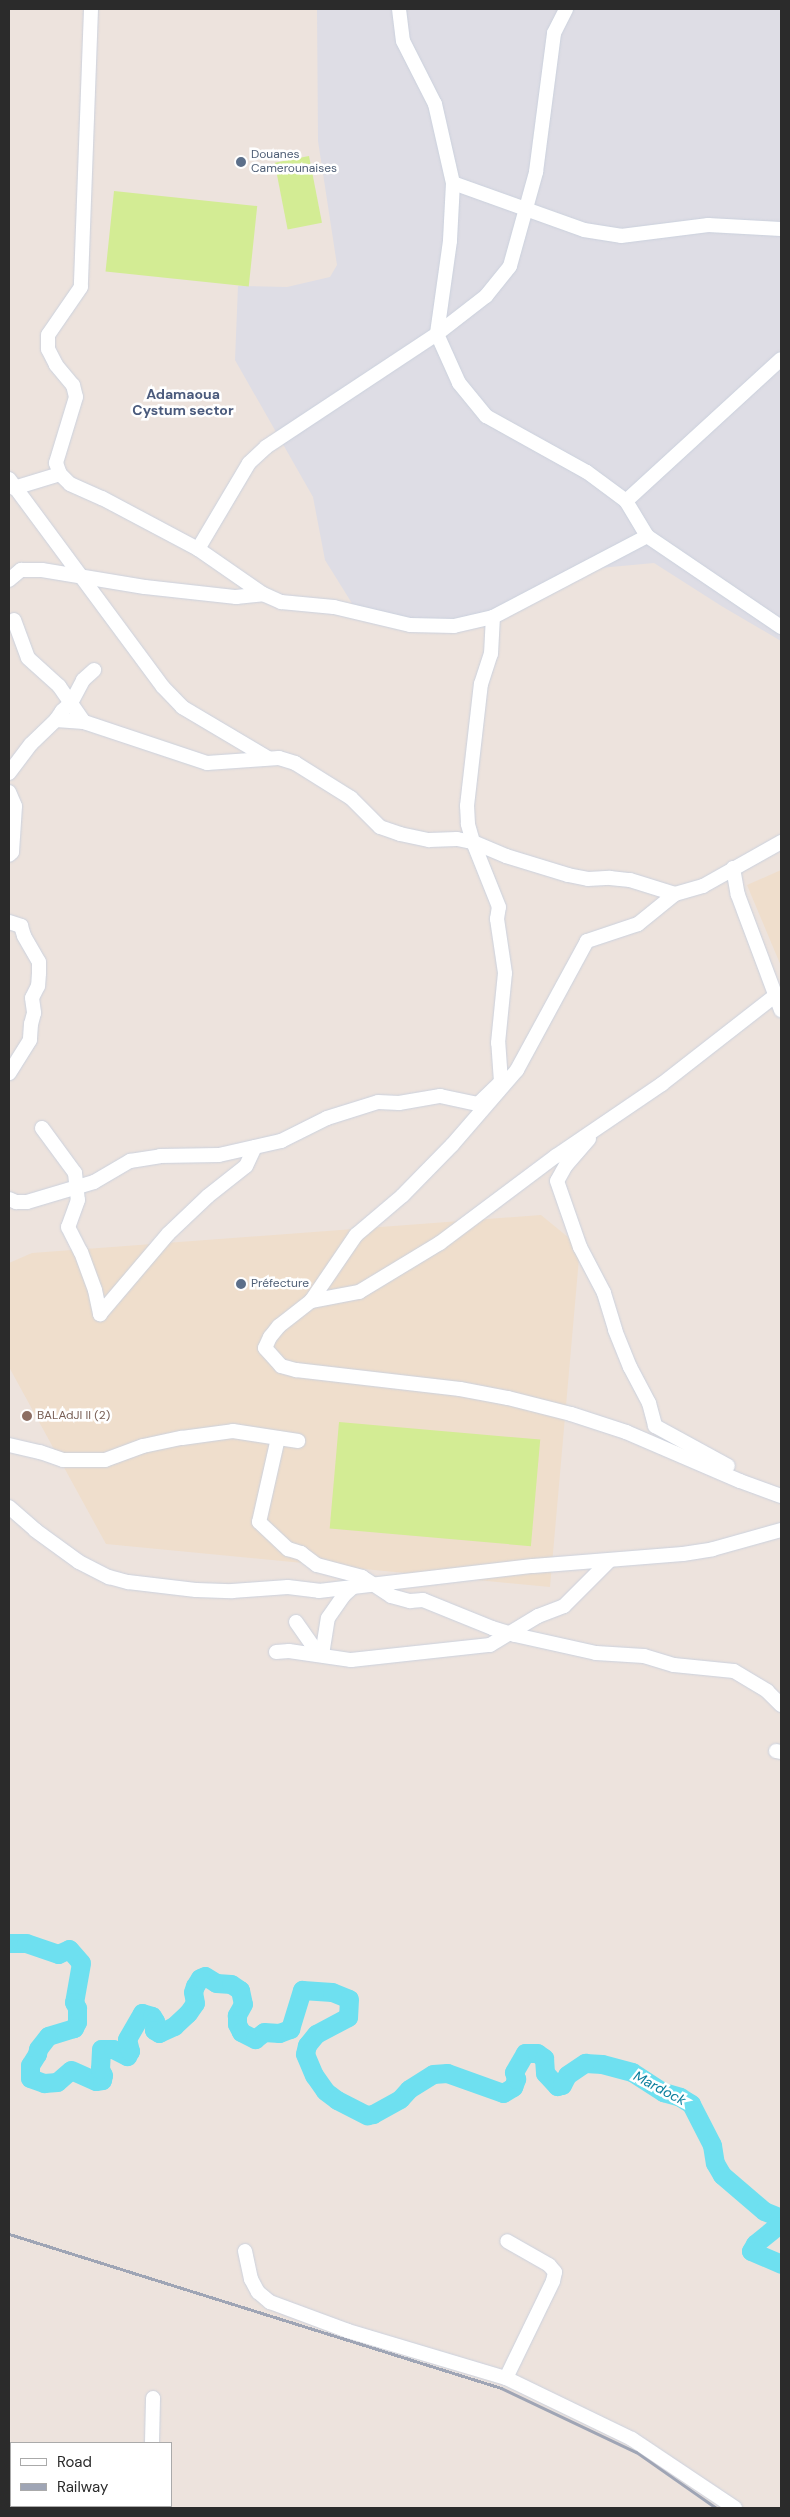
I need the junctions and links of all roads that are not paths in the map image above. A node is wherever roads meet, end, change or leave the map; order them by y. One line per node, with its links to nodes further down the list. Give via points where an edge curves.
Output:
1 (91, 9): 9 (street, via 81,287 48,336 48,349 56,365 73,384 76,397 56,463)
2 (399, 9): 4 (street, via 403,41 435,104)
3 (566, 9): 5 (street, via 554,32 536,172)
4 (453, 183): 5 (street); 7 (street, via 450,241)
5 (525, 210): 6 (street, via 584,230 621,236 708,225); 7 (street, via 510,266 486,296)
6 (781, 229)
7 (437, 334): 11 (street, via 459,383 486,416 587,472); 13 (street, via 266,447 249,463)
8 (781, 359): 11 (street)
9 (60, 474): 10 (street); 13 (street, via 70,484)
10 (12, 483): 14 (street)
11 (626, 501): 12 (street)
12 (647, 536): 17 (street); 19 (street)
13 (198, 550): 16 (street)
14 (80, 576): 15 (street, via 21,570); 16 (street, via 228,596); 24 (street, via 163,688 182,706)
15 (9, 580)
16 (263, 594): 17 (street, via 281,602 334,607 410,625 454,626)
17 (493, 617): 27 (street, via 490,654 481,684 468,797 468,824)
18 (14, 620): 21 (street, via 28,658 59,686)
19 (781, 627)
20 (94, 670): 21 (street, via 76,690)
21 (71, 703): 22 (street); 23 (street)
22 (56, 720): 23 (street); 25 (street, via 31,744)
23 (84, 722): 24 (street, via 207,763)
24 (268, 758): 27 (street, via 295,762 351,798 380,827 429,840)
25 (9, 773)
26 (9, 792): 29 (street, via 15,806 12,852)
27 (473, 842): 31 (street, via 568,875 630,880); 38 (street, via 499,907 497,919 505,973 498,1043 501,1082 478,1104 440,1096 399,1103 378,1102 327,1118 281,1141)
28 (781, 842): 30 (street)
29 (9, 855)
30 (733, 868): 31 (street, via 703,886); 33 (street, via 738,895)
31 (675, 894): 41 (street, via 638,924 587,941 518,1070 402,1196 356,1235)
32 (9, 922): 35 (street, via 21,926 39,962 38,986 32,998 34,1013 30,1040)
33 (776, 995): 34 (street); 36 (street, via 662,1084)
34 (781, 1010)
35 (9, 1074)
36 (604, 1122): 41 (street, via 440,1243 359,1292); 45 (street, via 566,1165 557,1181 580,1247 604,1293 615,1330 649,1403 655,1426)
37 (42, 1128): 39 (street, via 70,1164)
38 (255, 1147): 39 (street, via 218,1155 160,1156 130,1161 94,1182); 39 (street, via 246,1166 168,1234 100,1314 95,1290 68,1226 78,1200)
39 (77, 1186): 40 (street, via 27,1202)
40 (9, 1199)
41 (310, 1302): 45 (street, via 279,1326 265,1348 281,1366 460,1389 572,1414 626,1432)
42 (278, 1438): 43 (street); 44 (street, via 233,1431 153,1444 105,1460 63,1460); 49 (street, via 259,1522 288,1549 301,1553 316,1565 362,1577)
43 (298, 1441)
44 (9, 1445)
45 (781, 1495)
46 (9, 1507): 50 (street, via 34,1530 79,1562 109,1577 128,1582 232,1591 288,1587 319,1591)
47 (781, 1530): 48 (street, via 713,1549)
48 (609, 1561): 49 (street, via 533,1566); 52 (street, via 564,1606 538,1616)
49 (375, 1585): 50 (street); 52 (street, via 391,1596 410,1601 423,1600)
50 (353, 1587): 54 (street, via 328,1618)
51 (296, 1622): 54 (street)
52 (509, 1634): 54 (street, via 490,1645 468,1648 351,1660); 55 (street, via 596,1653 644,1656 674,1665 734,1671 767,1690)
53 (276, 1652): 54 (street)
54 (322, 1655)
55 (781, 1705)
56 (507, 2241): 58 (street, via 549,2265 555,2272)
57 (245, 2251): 58 (street, via 251,2279 258,2292 276,2305)
58 (506, 2378): 61 (street, via 632,2439)
59 (153, 2398): 60 (street)
60 (152, 2442)
61 (735, 2508)

